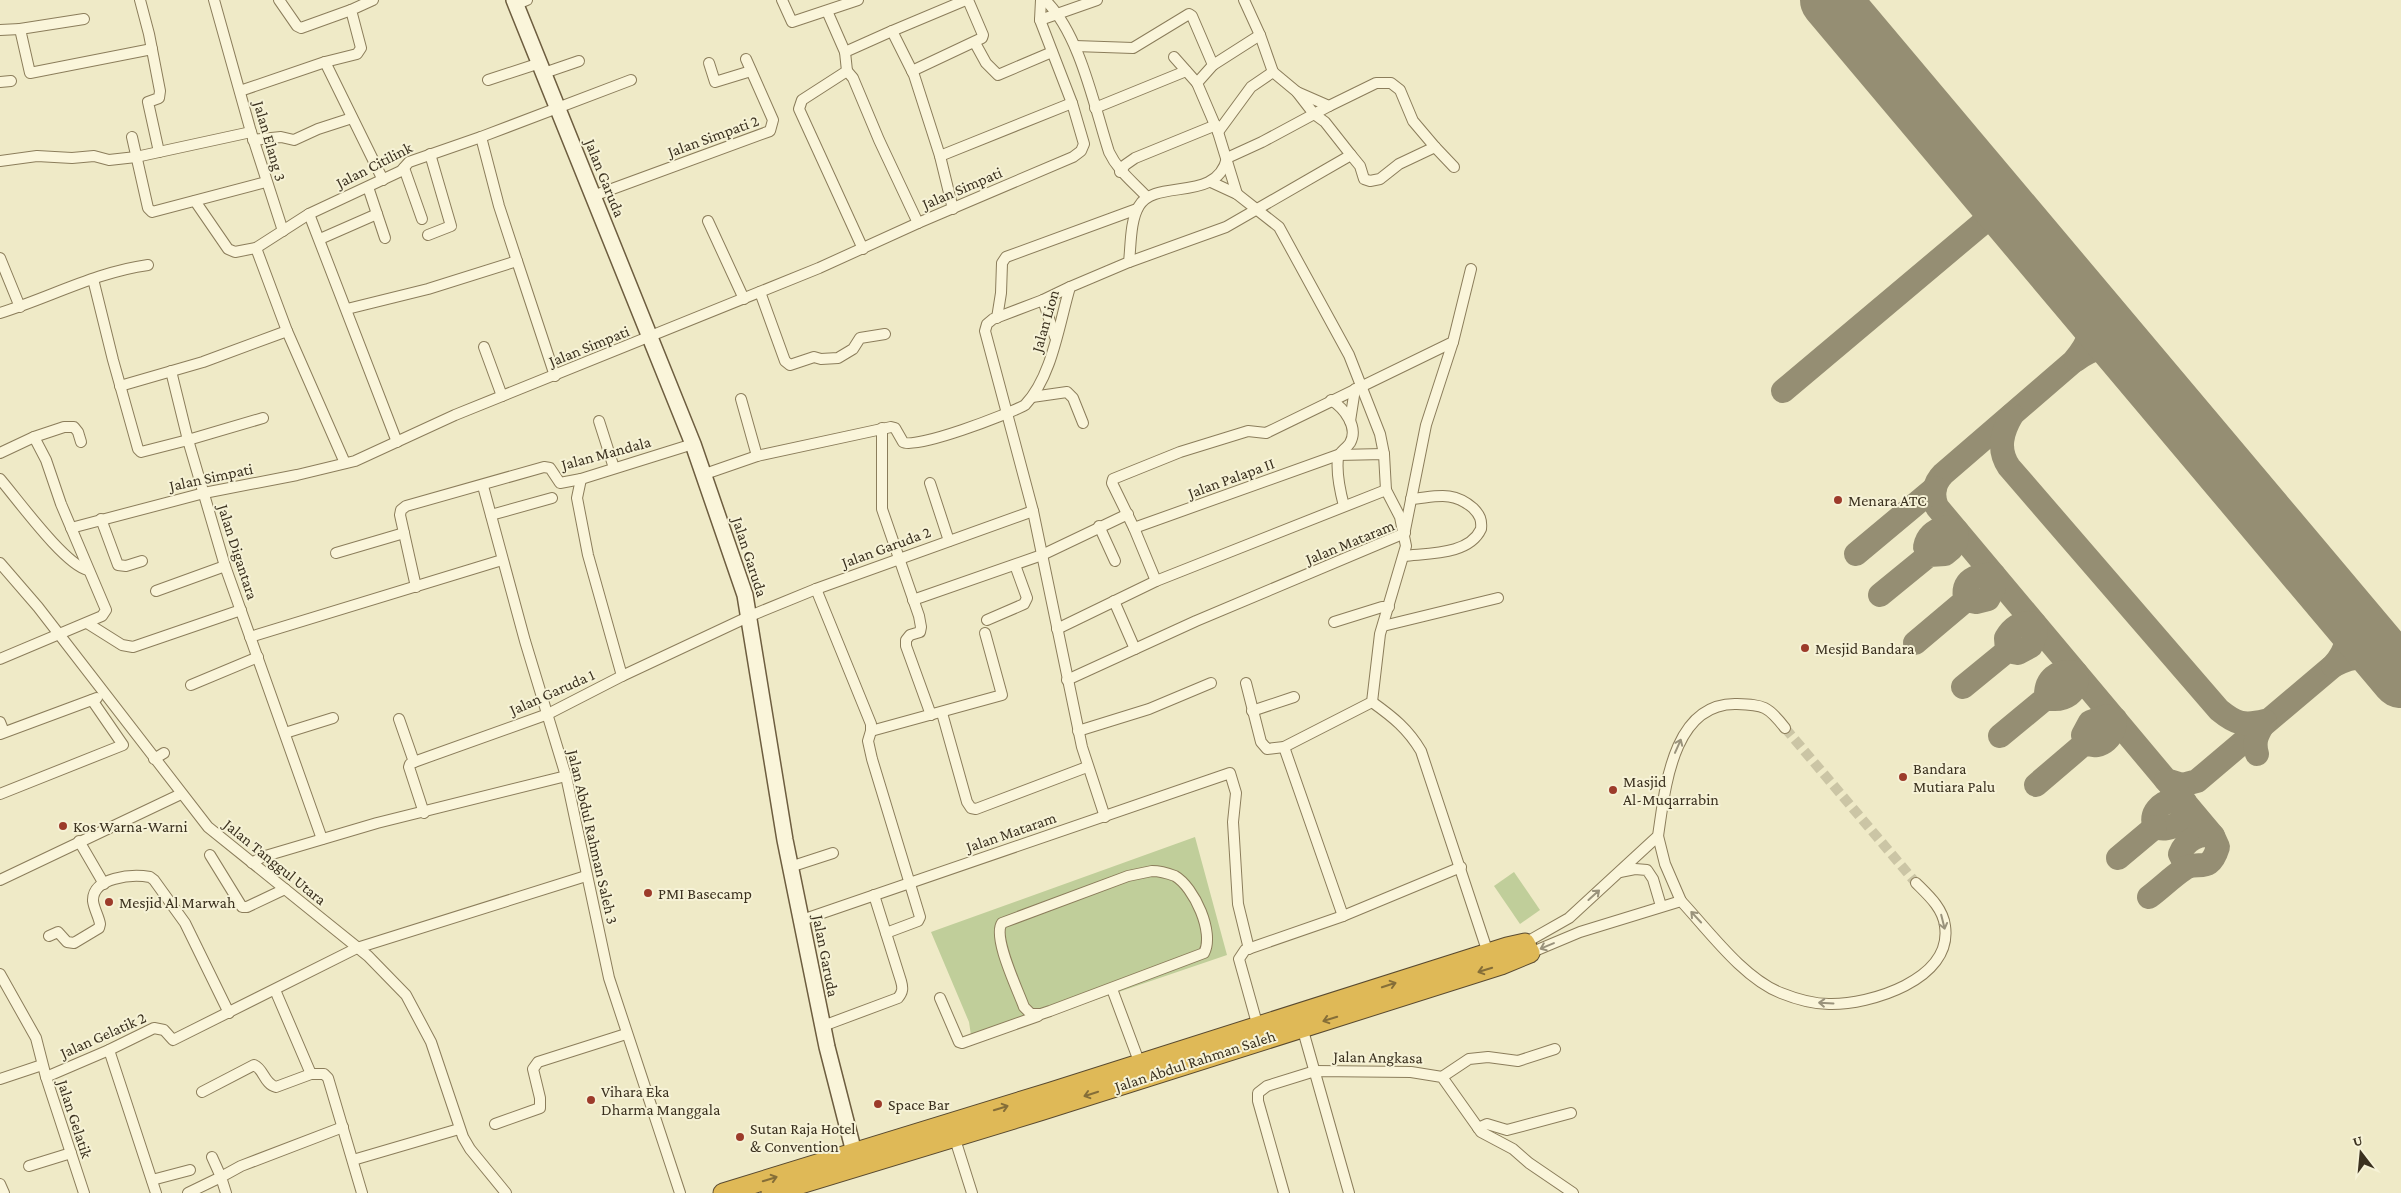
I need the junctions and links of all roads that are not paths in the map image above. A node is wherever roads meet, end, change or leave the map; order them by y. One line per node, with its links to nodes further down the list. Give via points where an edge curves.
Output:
1 (140, 0): 23 (street)
2 (214, 0): 43 (street, Jalan Elang 3)
3 (279, 0): 12 (street, via 301,28)
4 (373, 0): 12 (street)
5 (782, 0): 13 (street, via 792,22)
6 (858, 0): 13 (street)
7 (967, 0): 19 (street); 21 (street, via 983,35)
8 (1043, 0): 14 (street); 16 (street, Jalan Simpati)
9 (1097, 0): 14 (street)
10 (1244, 0): 20 (street)
11 (519, 2): 32 (street, Jalan Garuda)
12 (351, 10): 29 (street, via 361,48 357,54)
13 (827, 11): 24 (street)
14 (1058, 13): 16 (street); 22 (street)
15 (84, 19): 17 (street)
16 (1040, 20): 25 (street, Jalan Simpati)
17 (20, 29): 18 (street); 23 (street, via 30,73)
18 (0, 30)
19 (892, 31): 24 (street); 33 (street)
20 (1260, 35): 31 (street); 37 (street)
21 (975, 43): 25 (street, via 986,63 998,75); 33 (street)
22 (1075, 46): 31 (street, via 1134,48 1189,14); 47 (street)
23 (152, 49): 56 (street, via 160,97 148,102)
24 (845, 52): 35 (street)
25 (1052, 52): 45 (street, Jalan Simpati)
26 (1174, 57): 36 (street)
27 (746, 59): 34 (street, Jalan Simpati 2)
28 (579, 60): 32 (street)
29 (325, 62): 43 (street); 50 (street)
30 (709, 63): 34 (street, via 715,82)
31 (1212, 65): 42 (street)
32 (542, 68): 38 (street); 48 (street, Jalan Garuda)
33 (912, 70): 59 (street)
34 (751, 71): 71 (street, Jalan Simpati 2, via 773,120 770,131)
35 (847, 71): 81 (street); 87 (street, via 802,100 799,109)
36 (1186, 71): 42 (street); 47 (street)
37 (1273, 72): 44 (street); 51 (street, via 1251,86)
38 (488, 80)
39 (631, 80): 48 (street, Jalan Citilink)
40 (11, 81): 41 (street)
41 (0, 82)
42 (1197, 84): 51 (street)
43 (240, 91): 52 (street, Jalan Elang 3)
44 (1297, 92): 46 (street); 49 (street)
45 (1072, 103): 59 (street); 74 (street, Jalan Simpati, via 1084,144 1081,151 1074,157)
46 (1329, 106): 49 (street); 55 (street, via 1371,85 1391,83 1400,90 1413,120)
47 (1095, 108): 65 (street, via 1109,152)
48 (558, 109): 54 (street, Jalan Citilink); 71 (street, Jalan Garuda)
49 (1314, 114): 58 (street, via 1325,122); 61 (street)
50 (352, 118): 52 (street, via 294,140); 66 (street)
51 (1217, 128): 61 (street); 65 (street, via 1135,158)
52 (252, 136): 56 (street); 67 (street, Jalan Elang 3)
53 (132, 137): 60 (street)
54 (481, 138): 57 (street, Jalan Citilink); 89 (street)
55 (1435, 147): 58 (street, via 1402,162 1380,179 1370,181 1364,178); 63 (street)
56 (159, 152): 60 (street)
57 (430, 154): 64 (street, Jalan Citilink, via 408,162); 83 (street, via 452,225)
58 (1351, 155): 76 (street, Jalan Lion)
59 (940, 156): 74 (street)
60 (136, 157): 62 (street, via 109,160 94,156 37,156); 73 (street, via 149,210 156,212)
61 (1227, 158): 68 (street, via 1225,166); 70 (street)
62 (0, 161)
63 (1454, 167)
64 (404, 168): 66 (street, Jalan Citilink); 79 (street)
65 (1120, 172): 72 (street)
66 (383, 180): 69 (street, Jalan Citilink)
67 (266, 182): 73 (street); 82 (street, Jalan Elang 3)
68 (1211, 182): 70 (street); 72 (street)
69 (368, 186): 77 (street, Jalan Citilink); 78 (street)
70 (1237, 194): 76 (street)
71 (593, 196): 105 (street, Jalan Garuda)
72 (1147, 197): 75 (street)
73 (196, 201): 86 (street, Jalan Citilink, via 228,249)
74 (954, 209): 81 (street, Jalan Simpati)
75 (1137, 209): 90 (street); 101 (street, via 1006,257 1002,264 1002,293)
76 (1255, 210): 90 (street, Jalan Lion, via 1226,227); 111 (street, via 1272,219 1287,238 1349,355)
77 (309, 214): 82 (street, Jalan Citilink); 85 (street)
78 (377, 214): 84 (street); 85 (street)
79 (422, 219)
80 (708, 221): 96 (street)
81 (918, 223): 87 (street, Jalan Simpati)
82 (283, 231): 86 (street, Jalan Citilink)
83 (428, 235)
84 (385, 238)
85 (320, 239): 99 (street)
86 (256, 248): 102 (street)
87 (863, 249): 95 (street, Jalan Simpati)
88 (0, 258): 98 (street)
89 (517, 261): 99 (street); 109 (street)
90 (1129, 262): 94 (street, Jalan Lion)
91 (148, 265): 93 (street)
92 (1472, 269): 106 (street)
93 (93, 279): 98 (street); 110 (street)
94 (1070, 287): 97 (street); 104 (street, Jalan Lion)
95 (760, 292): 96 (street, Jalan Simpati); 103 (street, via 787,364 814,357 838,358 853,349 860,338)
96 (744, 299): 105 (street, Jalan Simpati)
97 (1043, 300): 101 (street); 104 (street)
98 (20, 307): 100 (street)
99 (347, 309): 125 (street)
100 (0, 313)
101 (997, 318): 116 (street, via 987,324 985,335)
102 (286, 331): 108 (street); 131 (street)
103 (885, 334)
104 (1055, 337): 113 (street, Jalan Lion, via 1044,376)
105 (650, 338): 109 (street, Jalan Simpati); 126 (street, Jalan Garuda)
106 (1453, 342): 111 (street); 141 (street, via 1426,425)
107 (484, 347): 112 (street)
108 (171, 371): 110 (street); 123 (street, Jalan Digantara)
109 (555, 376): 112 (street, Jalan Simpati)
110 (120, 386): 123 (street, via 136,445 141,452)
111 (1358, 387): 115 (street); 119 (street); 128 (street, via 1380,434)
112 (502, 396): 125 (street, Jalan Simpati)
113 (1032, 397): 116 (street, Jalan Lion); 120 (street, via 1067,392 1073,398)
114 (741, 399): 130 (street)
115 (1331, 400): 119 (street, via 1341,406); 144 (street, via 1266,432 1248,431 1180,452 1116,477 1112,483)
116 (1007, 413): 121 (street, Jalan Lion, via 911,445 903,442 894,427); 143 (street)
117 (263, 418): 123 (street)
118 (598, 421): 132 (street)
119 (1350, 422): 129 (street, via 1351,441)
120 (1083, 423)
121 (882, 428): 130 (street); 156 (street, via 882,509)
122 (34, 438): 124 (street, via 64,427 74,427); 127 (street); 148 (street, via 46,460)
123 (188, 440): 139 (street, Jalan Digantara)
124 (81, 442)
125 (397, 442): 131 (street, Jalan Simpati)
126 (693, 444): 132 (street, Jalan Mandala); 133 (street, Jalan Garuda)
127 (0, 453)
128 (1384, 454): 129 (street, Jalan Palapa II); 138 (street)
129 (1338, 455): 142 (street, via 1337,470); 149 (street, Jalan Palapa II)
130 (757, 456): 133 (street)
131 (345, 463): 139 (street, Jalan Simpati)
132 (614, 468): 135 (street, Jalan Mandala)
133 (704, 474): 173 (street, Jalan Garuda)
134 (0, 479): 163 (street, via 66,556 80,568)
135 (581, 479): 137 (street, Jalan Mandala, via 560,483 550,468 544,468); 185 (street, via 576,498 588,555)
136 (930, 483): 152 (street)
137 (483, 486): 145 (street, Jalan Abdul Rahman Saleh 3); 150 (street, Jalan Mandala, via 403,508 400,515)
138 (1386, 490): 142 (street); 151 (street)
139 (204, 493): 146 (street, Jalan Simpati); 162 (street, Jalan Digantara)
140 (552, 498): 145 (street)
141 (1411, 499): 151 (street); 155 (street, via 1460,498 1479,515 1482,529 1470,544)
142 (1344, 506): 164 (street)
143 (1033, 511): 152 (street, Jalan Garuda 2); 154 (street)
144 (1128, 514): 147 (street); 149 (street)
145 (491, 515): 157 (street, Jalan Abdul Rahman Saleh 3)
146 (101, 520): 148 (street, Jalan Simpati); 158 (street, via 118,565)
147 (1099, 526): 154 (street); 159 (street)
148 (71, 528): 163 (street)
149 (1134, 528): 164 (street)
150 (404, 533): 153 (street); 165 (street)
151 (1405, 533): 155 (street, Jalan Mataram); 182 (street, Jalan Mataram)
152 (949, 540): 156 (street, Jalan Garuda 2)
153 (336, 553)
154 (1042, 555): 161 (street); 178 (street)
155 (1404, 556): 171 (street, Jalan Mataram)
156 (898, 559): 166 (street, Jalan Garuda 2); 169 (street)
157 (502, 560): 165 (street); 195 (street, Jalan Abdul Rahman Saleh 3)
158 (142, 561)
159 (1115, 561)
160 (0, 563): 180 (street, Jalan Tanggul Utara)
161 (1014, 565): 169 (street); 174 (street, via 1026,598 1024,604)
162 (225, 566): 167 (street); 172 (street, Jalan Digantara)
163 (88, 570): 176 (street, via 106,610 102,616)
164 (1156, 581): 170 (street)
165 (416, 587): 181 (street)
166 (816, 589): 173 (street, Jalan Garuda 2); 201 (street)
167 (156, 591)
168 (1498, 598): 177 (street)
169 (913, 600): 196 (street, via 921,627 920,632 906,640 906,646)
170 (1114, 601): 178 (street); 182 (street)
171 (1389, 607): 175 (street); 177 (street, Jalan Mataram)
172 (241, 610): 176 (street, via 133,647 122,645); 181 (street, Jalan Digantara)
173 (750, 616): 185 (street, Jalan Garuda 1); 219 (street, Jalan Garuda)
174 (987, 620)
175 (1334, 622)
176 (87, 623): 180 (street)
177 (1383, 626): 193 (street, Jalan Mataram)
178 (1057, 629): 186 (street)
179 (985, 633): 196 (street, via 1002,695)
180 (59, 634): 184 (street); 190 (street, Jalan Tanggul Utara)
181 (250, 637): 183 (street, Jalan Digantara)
182 (1134, 649): 186 (street, Jalan Mataram)
183 (258, 657): 189 (street); 204 (street, Jalan Digantara)
184 (0, 659)
185 (622, 676): 195 (street, Jalan Garuda 1)
186 (1067, 680): 202 (street)
187 (1246, 682): 194 (street)
188 (1211, 683): 202 (street, via 1149,709)
189 (191, 685)
190 (105, 696): 192 (street); 210 (street, Jalan Tanggul Utara, via 159,756)
191 (1294, 697): 194 (street)
192 (92, 700): 203 (street); 209 (street, via 123,745)
193 (1372, 702): 205 (street); 220 (street, via 1411,733 1421,751)
194 (1252, 711): 205 (street, via 1263,747)
195 (548, 714): 206 (street, Jalan Garuda 1); 208 (street, Jalan Abdul Rahman Saleh 3)
196 (936, 714): 201 (street); 207 (street, via 971,808 976,809)
197 (333, 718): 204 (street)
198 (399, 719): 206 (street)
199 (0, 722): 203 (street)
200 (1785, 728): 213 (street, one-way to 200, via 1674,754 1696,722 1721,706 1762,705)
201 (872, 731): 224 (street, via 868,741 872,759)
202 (1078, 731): 207 (street)
203 (2, 733)
204 (286, 733): 214 (street, Jalan Digantara)
205 (1284, 747): 231 (street)
206 (414, 762): 211 (street, via 409,767)
207 (1087, 767): 212 (street)
208 (566, 776): 211 (street); 222 (street, Jalan Abdul Rahman Saleh 3)
209 (0, 794)
210 (181, 794): 215 (street); 218 (street, Jalan Tanggul Utara, via 208,827)
211 (424, 813): 214 (street)
212 (1105, 817): 224 (street, Jalan Mataram); 237 (street, Jalan Mataram, via 1230,772 1236,793 1233,822 1238,904)
213 (1658, 836): 221 (street, Jalan Abdul Rahman Saleh); 229 (street, via 1665,864)
214 (322, 839): 218 (street)
215 (79, 841): 223 (street); 226 (street)
216 (833, 853): 219 (street)
217 (210, 855): 227 (street, via 242,907)
218 (256, 861): 227 (street, Jalan Tanggul Utara)
219 (790, 867): 232 (street, Jalan Garuda)
220 (1460, 867): 231 (street); 238 (street)
221 (1619, 872): 230 (street, via 1647,870 1653,879); 236 (street, Jalan Abdul Rahman Saleh, one-way to 221, via 1569,918)
222 (586, 876): 235 (street, Jalan Gelatik 2); 249 (street, Jalan Abdul Rahman Saleh 3, via 609,978)
223 (0, 880)
224 (910, 882): 228 (street, Jalan Mataram); 233 (street, via 920,919)
225 (1916, 883): 229 (street, one-way to 229, via 1931,898 1944,922 1939,957 1927,971 1893,993 1852,1003 1804,1001 1760,982)
226 (104, 884): 234 (street, via 94,895 99,928 72,944 58,932); 244 (street, via 111,880 144,876 154,880 185,923)
227 (285, 889): 235 (street, Jalan Tanggul Utara)
228 (874, 895): 232 (street, Jalan Mataram); 233 (street)
229 (1681, 901): 230 (street, Jalan Abdul Rahman Saleh)
230 (1660, 906): 236 (street, Jalan Abdul Rahman Saleh, one-way to 236)
231 (1343, 916): 237 (street)
232 (802, 920): 246 (street, Jalan Garuda)
233 (886, 933): 246 (street, via 903,988 901,994 898,998)
234 (49, 936)
235 (363, 947): 241 (street, Jalan Gelatik 2); 265 (street, Jalan Tanggul Utara, via 406,995 431,1042)
236 (1528, 948): 238 (highway, Jalan Abdul Rahman Saleh); 243 (highway, Jalan Abdul Rahman Saleh, one-way to 243, via 1501,965)
237 (1249, 949): 247 (street, via 1239,959)
238 (1488, 953): 243 (highway, Jalan Abdul Rahman Saleh, one-way to 238)
239 (0, 974): 253 (street, Jalan Gelatik, via 36,1038)
240 (1112, 988): 245 (street); 245 (street, via 1204,953 1209,945 1198,904 1188,887 1176,877 1152,871 1128,876 998,927 1024,1007 1031,1014); 252 (street)
241 (275, 990): 244 (street, Jalan Gelatik 2); 255 (street)
242 (940, 998): 245 (street, via 962,1043)
243 (1363, 1001): 247 (highway, Jalan Abdul Rahman Saleh); 248 (highway, Jalan Abdul Rahman Saleh, one-way to 248)
244 (229, 1013): 251 (street, Jalan Gelatik 2, via 173,1040 164,1030 154,1028)
245 (1041, 1014)
246 (823, 1026): 271 (street, Jalan Garuda)
247 (1258, 1027): 252 (highway, Jalan Abdul Rahman Saleh)
248 (1302, 1027): 254 (street, Jalan Angkasa); 260 (highway, Jalan Abdul Rahman Saleh, one-way to 260)
249 (626, 1034): 262 (street, via 538,1062 533,1069 540,1108); 286 (street, Jalan Abdul Rahman Saleh 3)
250 (1555, 1049): 257 (street, via 1518,1061 1488,1057 1469,1059)
251 (110, 1050): 256 (street, Jalan Gelatik 2); 276 (street)
252 (1140, 1064): 260 (highway, Jalan Abdul Rahman Saleh)
253 (42, 1065): 256 (street, Jalan Gelatik); 258 (street)
254 (1314, 1071): 257 (street, Jalan Angkasa, via 1411,1072); 278 (street, Jalan Angkasa); 290 (street, Jalan Angkasa, via 1267,1086 1257,1096)
255 (311, 1074): 259 (street, via 276,1087 269,1084 254,1065); 263 (street, via 320,1073 328,1078)
256 (46, 1077): 269 (street, Jalan Gelatik)
257 (1442, 1077): 264 (street, Jalan Angkasa)
258 (0, 1079)
259 (202, 1092)
260 (1054, 1099): 267 (highway, Jalan Abdul Rahman Saleh); 271 (highway, Jalan Abdul Rahman Saleh, one-way to 260)
261 (1571, 1113): 266 (street)
262 (495, 1124)
263 (343, 1127): 272 (street); 275 (street, via 241,1166)
264 (1478, 1128): 266 (street, via 1487,1124); 268 (street, Jalan Angkasa, via 1488,1137)
265 (459, 1129): 272 (street); 285 (street, Jalan Tanggul Utara, via 470,1149)
266 (1507, 1130): 268 (street)
267 (954, 1136): 271 (highway, Jalan Abdul Rahman Saleh); 289 (street)
268 (1502, 1142): 291 (street, Jalan Angkasa)
269 (71, 1153): 273 (street); 280 (street, Jalan Gelatik)
270 (212, 1157): 275 (street)
271 (856, 1159): 287 (highway, Jalan Abdul Rahman Saleh, one-way to 271); 288 (highway, Jalan Abdul Rahman Saleh)
272 (353, 1160): 284 (street)
273 (29, 1166)
274 (190, 1170): 276 (street)
275 (221, 1177): 282 (street); 283 (street)
276 (152, 1180): 281 (street)
277 (0, 1184): 279 (street)
278 (1345, 1192)
279 (4, 1193)
280 (84, 1193)
281 (156, 1193)
282 (188, 1193)
283 (226, 1193)
284 (362, 1193)
285 (506, 1193)
286 (680, 1193)
287 (723, 1193)
288 (770, 1193)
289 (972, 1193)
290 (1284, 1193)
291 (1573, 1193)

